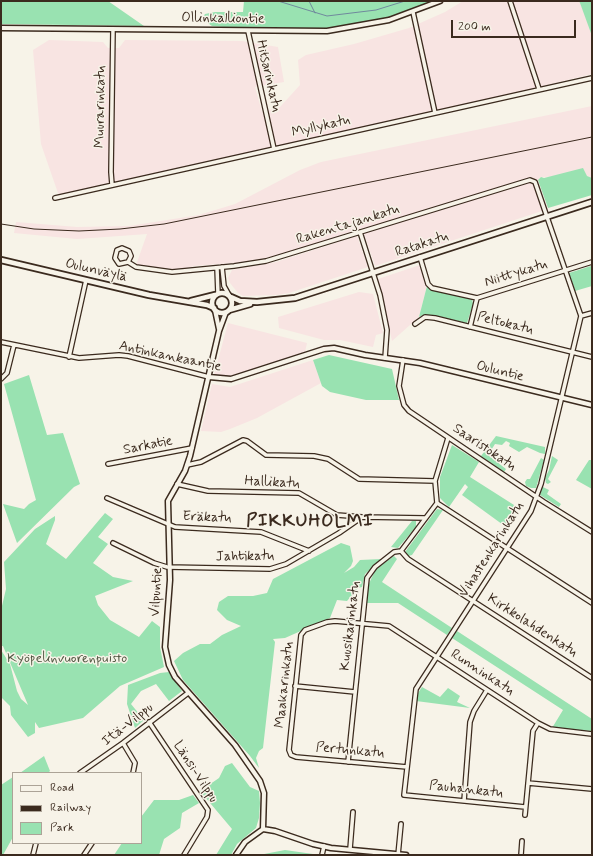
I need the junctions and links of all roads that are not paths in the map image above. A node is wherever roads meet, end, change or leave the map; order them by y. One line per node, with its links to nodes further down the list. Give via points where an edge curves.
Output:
1 (440, 1): 3 (street, Ollinkalliontie)
2 (510, 1): 8 (street)
3 (414, 12): 6 (street, Ollinkalliontie, via 348,28 304,31); 9 (street)
4 (1, 28): 5 (street, Ollinkalliontie)
5 (113, 29): 6 (street, Ollinkalliontie); 11 (street, Muurarinkatu)
6 (248, 30): 10 (street, Hitsarinkatu)
7 (592, 78): 8 (street, Myllykatu)
8 (539, 89): 9 (street, Myllykatu)
9 (436, 113): 10 (street, Myllykatu)
10 (274, 149): 11 (street, Myllykatu)
11 (112, 185): 12 (street, Myllykatu)
12 (55, 198)
13 (592, 202): 14 (main road, Ratakatu)
14 (548, 216): 15 (street, Rakentajankatu, via 535,182 530,180); 16 (main road, Ratakatu); 21 (street)
15 (360, 232): 20 (street, Rakentajankatu, via 285,256); 22 (street)
16 (420, 257): 22 (main road, Ratakatu); 26 (street, Niittykatu, via 428,284 432,288)
17 (1, 260): 23 (main road, Oulunväylä)
18 (128, 262): 18 (street, Rakentajankatu, via 117,262 117,250 124,248 129,251 131,256); 20 (street, Rakentajankatu, via 136,267 172,272)
19 (592, 262): 21 (street, Niittykatu)
20 (219, 267): 24 (street); 25 (street, via 224,286)
21 (565, 271): 26 (street, Niittykatu); 32 (street)
22 (374, 273): 28 (main road, Ratakatu, via 295,298); 41 (street, via 387,330)
23 (86, 280): 27 (main road, Oulunväylä); 39 (street)
24 (217, 294): 25 (main road); 27 (main road, Oulunväylä, via 205,299); 29 (main road, via 212,302)
25 (230, 296): 28 (main road, Ratakatu, via 240,301); 30 (main road, via 232,303)
26 (477, 298): 34 (street)
27 (186, 301): 29 (main road, Oulunväylä)
28 (258, 302): 30 (main road, Ratakatu)
29 (214, 309): 30 (main road, via 222,313); 35 (street, Vilpuntie)
30 (228, 311): 35 (street, Vilpuntie)
31 (592, 313): 32 (street)
32 (581, 316): 38 (street, Vihastenkarinkatu)
33 (415, 324): 34 (street, Peltokatu, via 422,318 429,317)
34 (470, 327): 38 (street, Peltokatu)
35 (219, 331): 43 (street, Vilpuntie)
36 (1, 342): 37 (street, Antinkankaantie)
37 (14, 345): 39 (street, Antinkankaantie); 44 (street, via 7,373)
38 (572, 353): 40 (street, Peltokatu); 45 (street, Vihastenkarinkatu)
39 (69, 357): 43 (street, Antinkankaantie, via 86,359 128,356)
40 (592, 357)
41 (384, 358): 42 (street, Antinkankaantie); 43 (street, Antinkankaantie, via 329,348 225,380)
42 (402, 360): 45 (street, Ouluntie); 47 (street, Saaristokatu, via 399,384 404,405)
43 (209, 377): 48 (street, Vilpuntie)
44 (1, 379)
45 (561, 398): 46 (street, Ouluntie); 53 (street, Vihastenkarinkatu)
46 (592, 405)
47 (448, 438): 51 (street); 53 (street, Saaristokatu)
48 (192, 448): 49 (street, Sarkatie); 50 (street, Vilpuntie)
49 (108, 464)
50 (187, 465): 51 (street, via 201,462 243,440 266,455 314,456 328,459 359,479); 52 (street, Vilpuntie)
51 (435, 481): 55 (street)
52 (177, 484): 56 (street, Hallikatu, via 208,491 305,495 337,515); 58 (street, Vilpuntie, via 168,501)
53 (536, 496): 59 (street, Saaristokatu); 61 (street, Vihastenkarinkatu, via 531,511)
54 (107, 498): 58 (street, Eräkatu)
55 (437, 503): 57 (street); 61 (street)
56 (362, 517): 57 (street); 62 (street, Jahtikatu)
57 (425, 518): 63 (street, Kuusikarinkatu)
58 (168, 524): 62 (street, Eräkatu, via 184,529 261,532); 64 (street, Vilpuntie)
59 (592, 532)
60 (113, 543): 64 (street, Jahtikatu, via 154,563)
61 (508, 548): 65 (street, Vihastenkarinkatu); 66 (street)
62 (309, 551): 64 (street, Jahtikatu, via 275,569)
63 (401, 551): 65 (street, Kirkkolahdenkatu, via 408,559); 67 (street, Kuusikarinkatu, via 394,552 374,567 368,576)
64 (170, 567): 73 (street, Vilpuntie, via 165,651 172,672)
65 (473, 601): 68 (street, Vihastenkarinkatu); 69 (street, Kirkkolahdenkatu)
66 (592, 603)
67 (362, 623): 68 (street, Runninkatu, via 388,626); 70 (street, Maakarinkatu, via 331,621 305,630 301,635); 72 (street, Kuusikarinkatu)
68 (436, 657): 71 (street, Runninkatu); 80 (street, Vihastenkarinkatu, via 414,695)
69 (592, 678)
70 (295, 686): 72 (street); 78 (street, Maakarinkatu, via 289,750)
71 (487, 690): 75 (street, Runninkatu); 86 (street, via 470,722)
72 (355, 692): 79 (street, Kuusikarinkatu)
73 (188, 693): 74 (street, Itä-Vilppu); 91 (street, Vilpuntie, via 235,745 260,781 264,793)
74 (149, 722): 77 (street, Itä-Vilppu); 99 (street, Länsi-Vilppu, via 208,810 207,817)
75 (538, 723): 76 (street, Runninkatu, via 550,729); 83 (street, via 533,731)
76 (592, 734)
77 (123, 743): 81 (street, Itä-Vilppu); 82 (street, via 135,763)
78 (291, 755): 79 (street, Pertunkatu)
79 (348, 762): 80 (street, Pertunkatu)
80 (407, 768): 85 (street, Vihastenkarinkatu)
81 (81, 772)
82 (133, 772)
83 (528, 783): 84 (street); 87 (street)
84 (592, 789)
85 (404, 795): 86 (street, Pauhankatu)
86 (464, 801): 87 (street, Pauhankatu)
87 (525, 807): 89 (street)
88 (353, 812): 96 (street)
89 (525, 815)
90 (401, 824): 102 (street)
91 (262, 829): 95 (street); 100 (street, via 245,842)
92 (522, 841): 104 (street)
93 (36, 844): 97 (street)
94 (91, 844): 98 (street)
95 (324, 846): 96 (street); 101 (street)
96 (350, 850): 102 (street)
97 (33, 855)
98 (84, 855)
99 (184, 855)
100 (236, 855)
101 (322, 855)
102 (398, 855): 103 (street)
103 (406, 855)
104 (521, 855)

